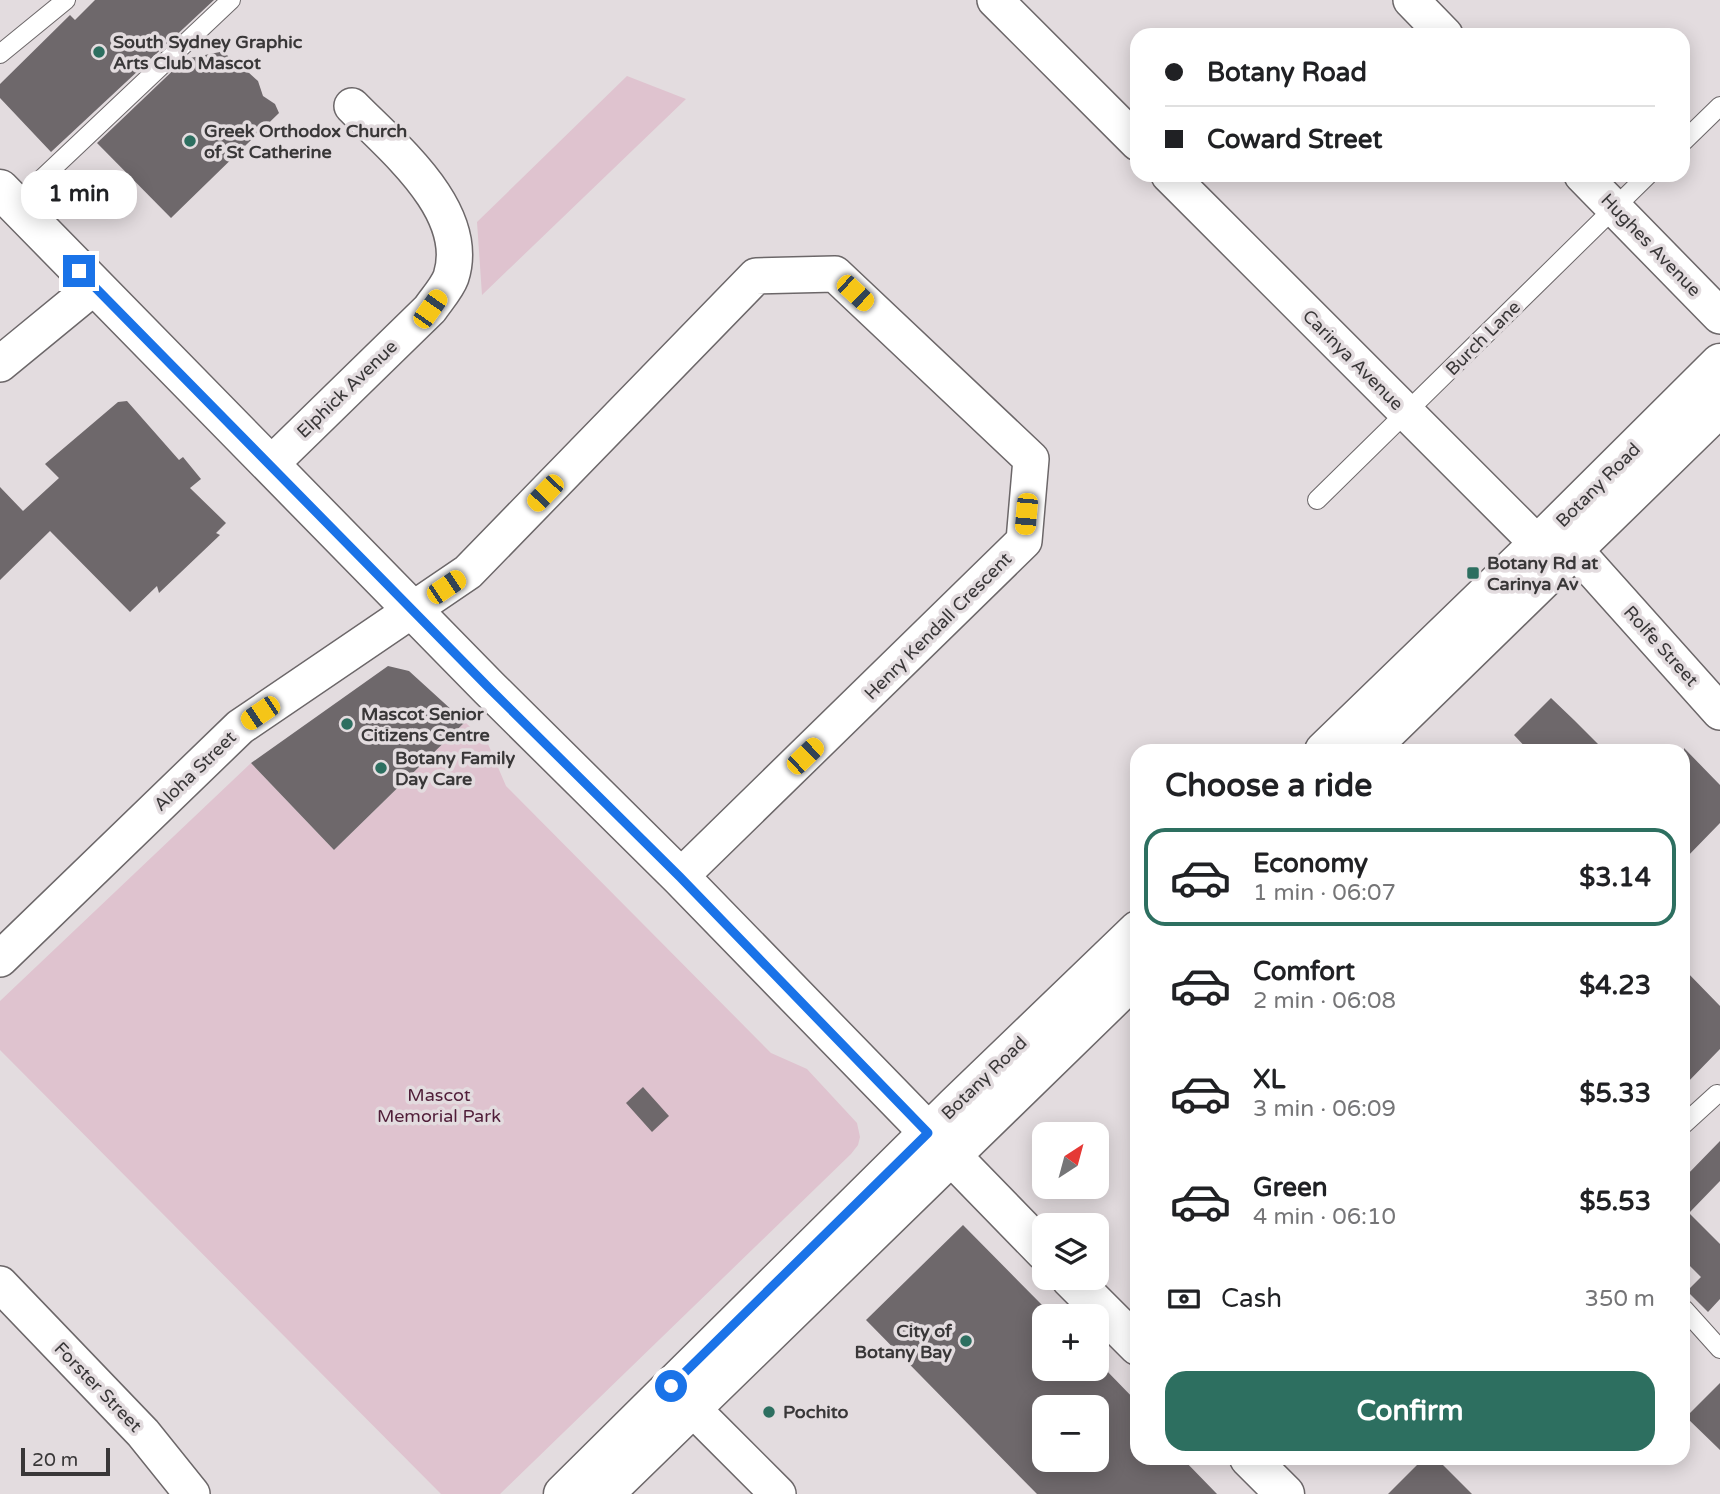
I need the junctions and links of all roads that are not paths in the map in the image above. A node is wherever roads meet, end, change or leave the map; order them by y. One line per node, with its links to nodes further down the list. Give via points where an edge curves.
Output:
1 (66, 0): 6 (lane)
2 (231, 0): 14 (lane)
3 (995, 0): 10 (street)
4 (1410, 0): 5 (street)
5 (1438, 28)
6 (0, 54)
7 (352, 106): 22 (street, Elphick Avenue, via 421,177 446,217 454,251 451,279 430,309)
8 (1720, 106): 9 (lane)
9 (1690, 135)
10 (1130, 136)
11 (1176, 182): 21 (street, Carinya Avenue)
12 (1589, 182): 15 (street, Hughes Avenue)
13 (1641, 182): 15 (lane, Burch Lane)
14 (8, 197): 16 (main road)
15 (1614, 207): 17 (street, Hughes Avenue); 21 (lane, Burch Lane)
16 (95, 286): 19 (street); 22 (main road)
17 (1720, 316)
18 (1720, 363): 24 (main road, Botany Road)
19 (0, 364)
20 (1720, 407): 24 (main road, Botany Road)
21 (1407, 414): 23 (lane, Burch Lane); 24 (street, Carinya Avenue)
22 (270, 465): 25 (main road)
23 (1317, 500)
24 (1556, 547): 26 (street, Rolfe Street); 27 (main road, Botany Road); 28 (main road, Botany Road)
25 (412, 610): 29 (main road); 29 (street, Henry Kendall Crescent, via 468,572 756,276 835,274 1031,459 1024,541); 31 (street, Aloha Street, via 240,727)
26 (1720, 712)
27 (1332, 744)
28 (1373, 744)
29 (680, 877): 35 (main road)
30 (1130, 939): 35 (main road, Botany Road)
31 (0, 959)
32 (1130, 981): 35 (main road, Botany Road)
33 (1717, 1094): 34 (lane)
34 (1690, 1119)
35 (939, 1145): 36 (main road); 42 (main road, Botany Road); 45 (main road, Botany Road)
36 (1032, 1239)
37 (0, 1284): 44 (street, Forster Street, via 143,1433)
38 (1082, 1290): 40 (main road)
39 (1690, 1315): 41 (lane)
40 (1130, 1338)
41 (1718, 1342)
42 (692, 1408): 46 (main road, Botany Road); 47 (street)
43 (1256, 1465): 48 (main road)
44 (192, 1494)
45 (563, 1494)
46 (604, 1494)
47 (778, 1494)
48 (1285, 1494)

